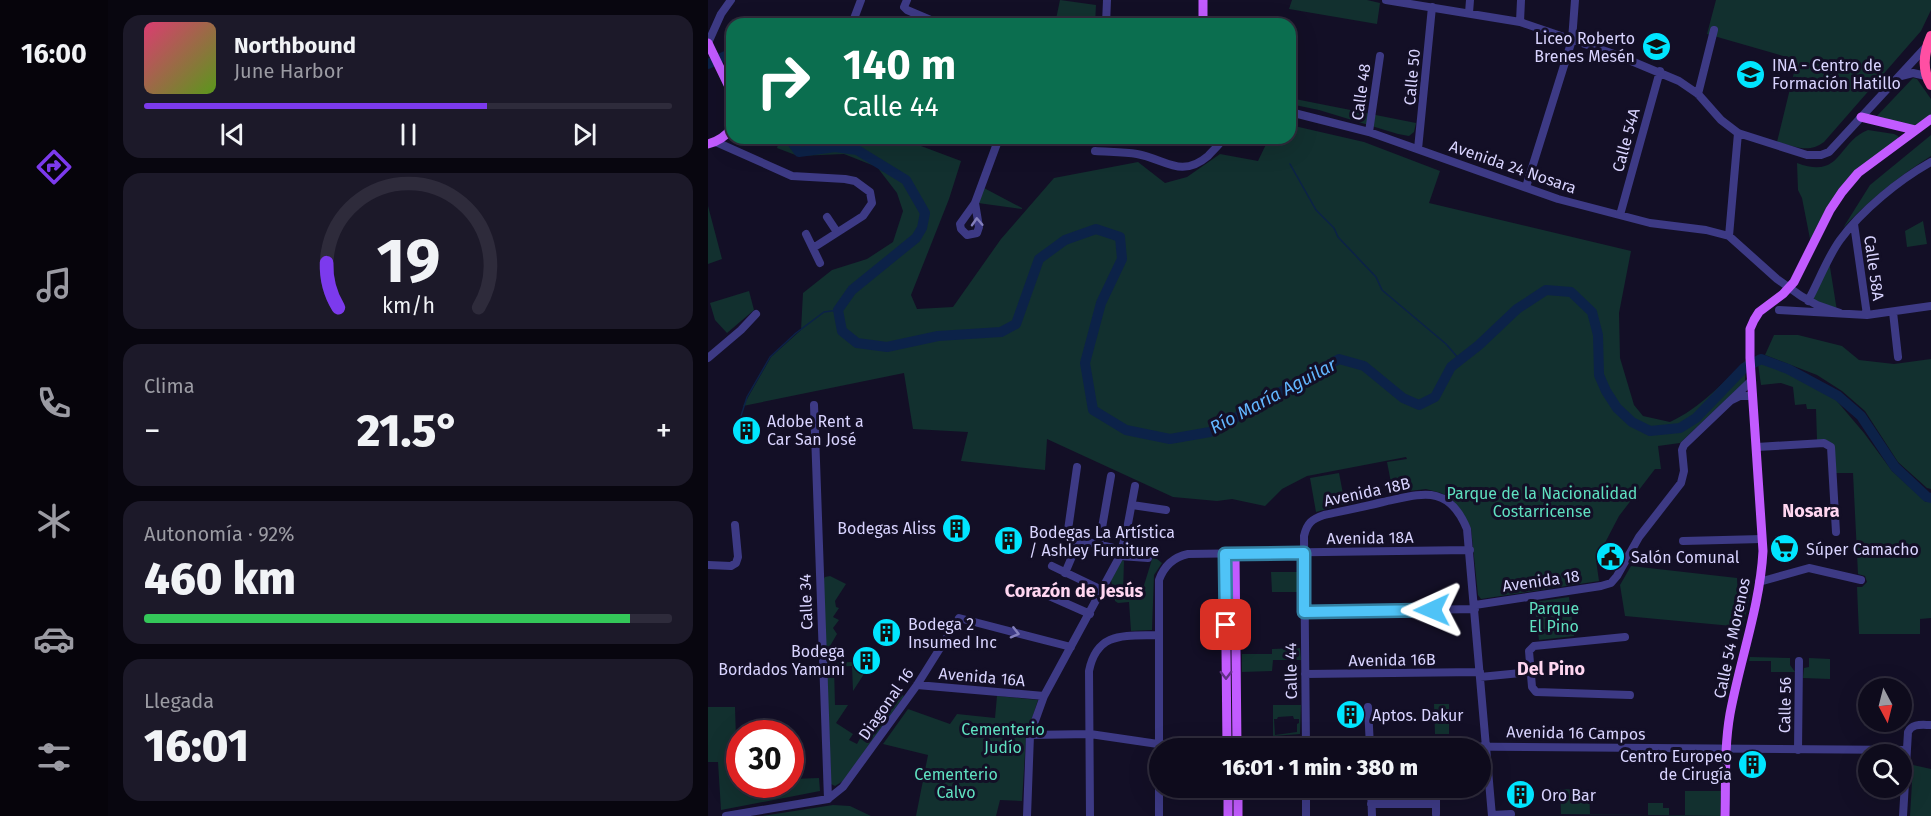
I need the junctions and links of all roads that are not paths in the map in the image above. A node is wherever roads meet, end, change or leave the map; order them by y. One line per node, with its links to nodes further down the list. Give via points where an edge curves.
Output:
1 (731, 0): 21 (street)
2 (861, 0): 13 (street)
3 (1107, 0): 15 (street)
4 (1203, 0): 16 (main road)
5 (1386, 0): 9 (street)
6 (1470, 0): 12 (street)
7 (1521, 0): 17 (street)
8 (1575, 0): 20 (street)
9 (1407, 1): 11 (street)
10 (906, 4): 14 (street)
11 (1432, 7): 12 (street); 39 (street, Calle 50)
12 (1469, 13): 17 (street)
13 (854, 18)
14 (930, 18)
15 (1106, 18)
16 (1203, 18)
17 (1520, 22): 20 (street)
18 (1714, 30): 28 (street)
19 (1931, 36): 22 (highway)
20 (1572, 40): 24 (street); 42 (street)
21 (708, 43): 26 (main road)
22 (1925, 48): 25 (street); 27 (highway)
23 (1380, 56): 33 (street, Calle 48)
24 (1660, 71): 28 (street); 44 (street, Calle 54A)
25 (1900, 76): 27 (street, via 1913,73); 30 (street)
26 (726, 81)
27 (1928, 81)
28 (1698, 94): 34 (street, via 1721,120)
29 (1296, 114): 33 (street, Avenida 24 Nosara)
30 (1861, 117): 32 (main road); 34 (street, via 1829,152 1821,155)
31 (1931, 119): 32 (main road, Calle 54 Morenos)
32 (1915, 130): 61 (main road, Calle 54 Morenos, via 1858,173 1830,210 1794,282 1759,312 1750,329)
33 (1369, 132): 39 (street, Avenida 24 Nosara)
34 (1742, 134): 49 (street, via 1737,142)
35 (726, 136): 36 (main road)
36 (712, 143): 47 (street, via 792,176 855,181 865,187 872,195 869,210)
37 (997, 144): 43 (street)
38 (1220, 144): 40 (street, via 1205,158 1174,168 1138,154)
39 (1418, 149): 42 (street, Avenida 24 Nosara)
40 (1095, 151)
41 (1931, 162): 46 (street)
42 (1526, 187): 44 (street, Avenida 24 Nosara)
43 (975, 203)
44 (1620, 215): 49 (street, Avenida 24 Nosara)
45 (827, 217): 47 (street)
46 (1854, 224): 52 (street, via 1830,256); 58 (street, Calle 58A)
47 (837, 232): 50 (street)
48 (806, 234): 50 (street)
49 (1729, 236): 52 (street)
50 (813, 248): 51 (street)
51 (820, 263)
52 (1808, 301): 56 (street)
53 (1931, 306): 55 (street)
54 (1779, 310): 56 (street)
55 (1893, 312): 58 (street); 59 (street)
56 (1840, 313): 58 (street)
57 (756, 314): 60 (street)
58 (1867, 315)
59 (1898, 357)
60 (708, 358)
61 (1751, 377): 62 (main road, Calle 54 Morenos); 63 (street)
62 (1753, 396): 63 (street, via 1740,396); 65 (main road, Calle 54 Morenos)
63 (1728, 402): 93 (street, Avenida 18, via 1684,445 1681,483 1611,583)
64 (814, 405): 129 (street, Calle 34)
65 (1757, 447): 74 (street, via 1820,443 1831,447); 76 (main road, Calle 54 Morenos)
66 (1077, 467): 77 (street, via 1068,530)
67 (1110, 476): 79 (street)
68 (1135, 486): 69 (street)
69 (1132, 505): 70 (street); 73 (street)
70 (1166, 510)
71 (1309, 523): 80 (street, Avenida 18B, via 1324,515 1431,494 1457,510 1467,529); 82 (street, Calle 44)
72 (735, 525): 86 (street, via 736,563)
73 (1127, 530): 75 (street); 81 (street)
74 (1836, 532)
75 (1163, 536)
76 (1762, 539): 78 (street); 90 (main road, Calle 54 Morenos)
77 (1079, 540): 79 (street); 88 (street)
78 (1683, 541)
79 (1099, 544): 81 (street)
80 (1470, 550): 82 (street, Avenida 18A); 93 (street, Avenida 18B)
81 (1121, 553): 85 (street); 91 (street)
82 (1304, 553): 84 (street, Avenida 18A); 94 (street, Calle 44)
83 (1225, 554): 84 (street, Avenida 18A); 96 (street, Avenida 18A, via 1184,554 1167,566 1159,580); 112 (main road, one-way to 112)
84 (1235, 554): 111 (main road)
85 (1148, 558)
86 (708, 565)
87 (1052, 566): 88 (street)
88 (1065, 573): 91 (street)
89 (1861, 580): 90 (street, via 1809,568)
90 (1760, 582): 119 (main road, Calle 54 Morenos)
91 (1102, 590): 95 (street)
92 (1047, 595): 95 (street)
93 (1475, 607): 94 (street, Avenida 18); 102 (street, Avenida 18B)
94 (1304, 612): 101 (street, Calle 44)
95 (1090, 614): 98 (street)
96 (1158, 635): 108 (street, via 1119,636 1097,649 1089,671); 110 (street)
97 (1625, 637): 100 (street, via 1531,647)
98 (1071, 647): 103 (street, Diagonal 16, one-way to 98, via 958,618); 105 (street)
99 (1799, 661): 120 (street, Calle 56)
100 (1530, 672): 102 (street, Avenida 16B); 104 (street, via 1533,690 1538,692)
101 (1305, 674): 102 (street, Avenida 16B); 113 (street, Calle 44)
102 (1480, 674): 115 (street, Avenida 18B)
103 (917, 685): 105 (street, Avenida 16A); 129 (street, Diagonal 16, via 843,787)
104 (1630, 695)
105 (1044, 696): 109 (street)
106 (1368, 707): 114 (street)
107 (1931, 725): 117 (street, via 1911,727)
108 (1090, 734): 109 (street, Avenida 16 Campos); 116 (street, Avenida 16 Campos); 136 (street)
109 (1030, 735): 135 (street)
110 (1158, 738)
111 (1232, 738)
112 (1232, 738)
113 (1306, 738)
114 (1370, 738)
115 (1485, 738)
116 (1149, 743)
117 (1907, 744)
118 (1491, 745): 119 (street, Avenida 16 Campos)
119 (1726, 749): 120 (street, Avenida 16 Campos); 142 (main road, Calle 54 Morenos)
120 (1798, 750): 121 (street, Avenida 16 Campos)
121 (1858, 750)
122 (1159, 798): 137 (street)
123 (1228, 798): 138 (main road)
124 (1238, 798): 139 (main road)
125 (1306, 798): 140 (street)
126 (1371, 798): 130 (street)
127 (1490, 798): 133 (street, Avenida 18B)
128 (1904, 798): 143 (street)
129 (828, 799): 134 (street)
130 (1371, 804): 131 (street, via 1436,800); 141 (street)
131 (1436, 814)
132 (1511, 814): 133 (street)
133 (1492, 815)
134 (726, 816)
135 (1027, 816)
136 (1090, 816)
137 (1159, 816)
138 (1228, 816)
139 (1238, 816)
140 (1306, 816)
141 (1372, 816)
142 (1725, 816)
143 (1903, 816)

